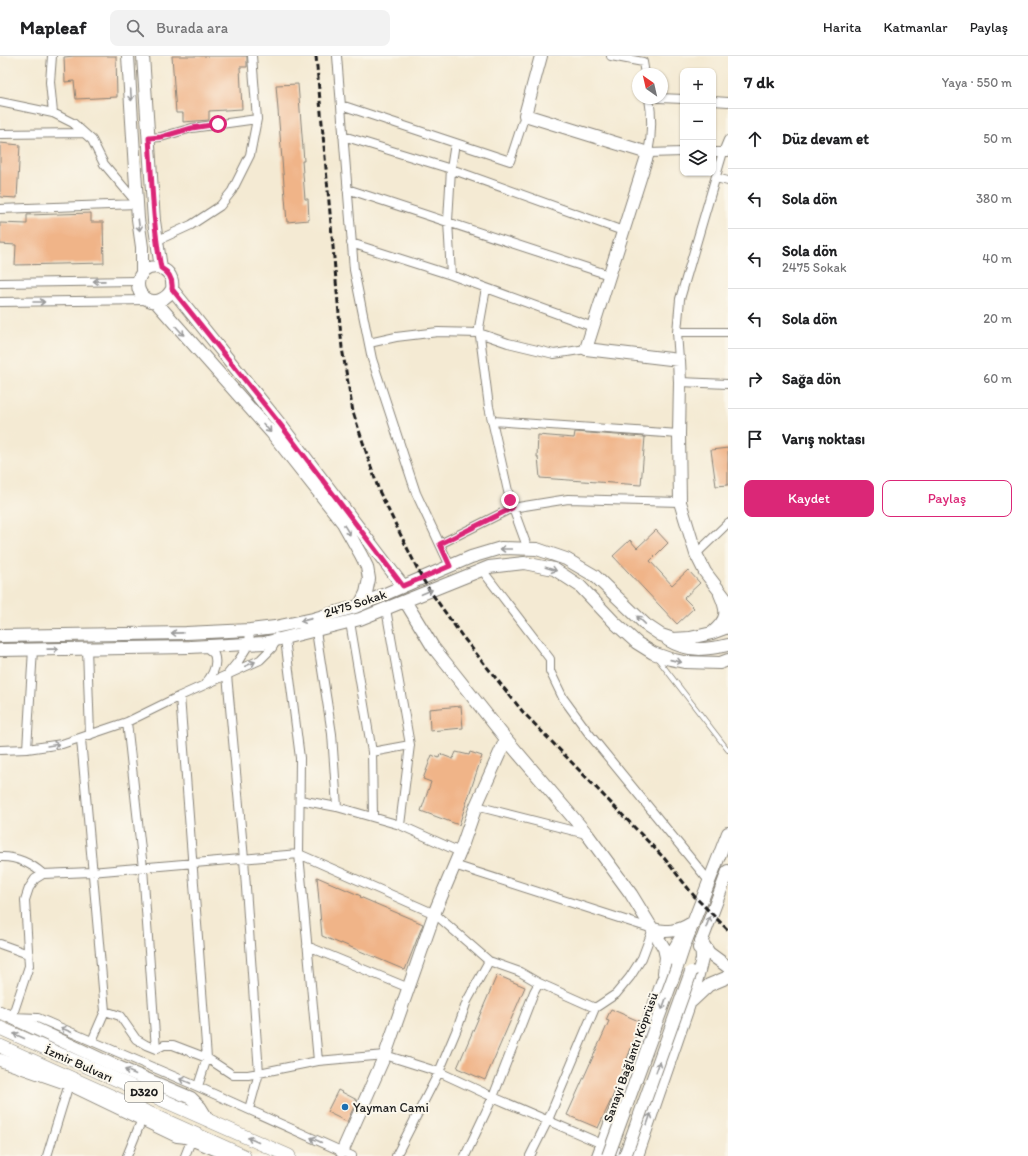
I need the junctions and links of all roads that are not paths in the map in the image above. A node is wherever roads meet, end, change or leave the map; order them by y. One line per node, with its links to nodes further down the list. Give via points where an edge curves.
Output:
1 (52, 56): 16 (street, via 50,82)
2 (128, 56): 32 (main road, one-way to 32)
3 (144, 56): 22 (main road)
4 (252, 56): 18 (street)
5 (337, 56): 15 (street)
6 (541, 56): 17 (main road)
7 (611, 56): 8 (street, via 643,62)
8 (644, 68)
9 (668, 98): 10 (street)
10 (680, 99)
11 (716, 101): 13 (street)
12 (0, 102): 16 (street)
13 (728, 102)
14 (650, 104): 27 (street, via 651,140)
15 (341, 105): 21 (street); 24 (street)
16 (53, 113): 19 (street, via 73,123)
17 (525, 114): 24 (street, via 510,161); 27 (main road)
18 (257, 119): 22 (street, via 192,128); 36 (street, via 250,155 232,191 220,206 191,225)
19 (84, 133): 20 (street); 32 (street, via 92,140 104,164)
20 (0, 134)
21 (343, 136): 28 (street); 31 (street)
22 (149, 138): 36 (main road)
23 (728, 140): 26 (street)
24 (455, 143): 28 (street)
25 (680, 152): 27 (street)
26 (725, 152): 29 (street)
27 (648, 153): 35 (main road)
28 (451, 169): 34 (street); 35 (street)
29 (716, 178): 30 (street); 48 (street, via 684,284)
30 (728, 180)
31 (347, 189): 34 (street); 37 (street)
32 (138, 204): 33 (street); 41 (main road, one-way to 41, via 142,247)
33 (0, 209)
34 (448, 221): 39 (street); 40 (street)
35 (623, 231): 40 (main road)
36 (156, 241): 38 (main road)
37 (351, 243): 39 (street); 51 (street)
38 (161, 268): 41 (main road, via 147,269); 44 (main road, via 171,278)
39 (451, 275): 43 (street)
40 (609, 275): 47 (main road)
41 (140, 276): 42 (street, one-way to 42); 45 (main road, via 140,293)
42 (0, 283)
43 (486, 288): 47 (street); 50 (street)
44 (172, 289): 45 (main road, via 165,298); 66 (main road, via 280,424)
45 (152, 301): 46 (street, one-way to 45); 69 (main road, one-way to 69, via 270,432 343,523 367,567 370,579)
46 (0, 302)
47 (593, 327): 52 (main road)
48 (677, 332): 49 (street); 53 (street)
49 (728, 332)
50 (479, 333): 51 (street, via 438,332); 52 (street, via 554,354); 56 (street)
51 (369, 343): 61 (street, via 416,493)
52 (586, 349): 53 (main road)
53 (679, 360): 54 (main road)
54 (680, 382): 55 (street); 57 (main road)
55 (728, 384)
56 (492, 421): 57 (street); 59 (street)
57 (679, 434): 58 (main road)
58 (680, 502): 59 (street, via 568,499); 63 (main road)
59 (512, 508): 61 (street); 62 (street)
60 (728, 524): 63 (street)
61 (440, 544): 64 (street)
62 (528, 549): 64 (main road, 2475 Sokak, one-way to 64, via 500,548); 77 (main road, 2475 Sokak, one-way to 62, via 646,625 595,576 566,559 537,549)
63 (696, 554): 67 (main road, via 705,572)
64 (450, 566): 66 (main road, 2475 Sokak)
65 (482, 570): 68 (main road, 2475 Sokak, one-way to 65); 86 (main road, 2475 Sokak, one-way to 86, via 524,563 554,569 580,586 637,643); 117 (street, via 550,659 550,671 567,704)
66 (403, 586): 69 (main road, 2475 Sokak)
67 (724, 597): 76 (main road, via 725,616 720,626)
68 (405, 601): 70 (main road, 2475 Sokak); 94 (main road, via 433,647)
69 (360, 605): 72 (main road, 2475 Sokak, one-way to 72)
70 (386, 609): 71 (main road, 2475 Sokak); 95 (street)
71 (350, 622): 75 (main road, 2475 Sokak); 99 (street)
72 (276, 627): 74 (main road, 2475 Sokak); 79 (street)
73 (728, 627): 76 (main road, 2475 Sokak)
74 (250, 630): 78 (main road, 2475 Sokak, one-way to 78); 80 (street)
75 (316, 631): 79 (main road, 2475 Sokak); 102 (street, via 332,734)
76 (712, 633): 77 (main road, 2475 Sokak, via 673,639)
77 (661, 635): 81 (main road, via 676,645 692,649 707,650)
78 (0, 636)
79 (281, 640): 80 (main road, 2475 Sokak); 88 (street, one-way to 79, via 260,660); 100 (street, via 300,758)
80 (249, 644): 82 (main road, 2475 Sokak); 88 (street)
81 (728, 645)
82 (205, 646): 83 (main road, 2475 Sokak); 89 (street, via 214,654 216,662 212,675)
83 (87, 648): 85 (main road, 2475 Sokak, one-way to 83); 92 (street)
84 (0, 650): 85 (main road, 2475 Sokak)
85 (33, 650): 96 (street)
86 (653, 653): 87 (main road, 2475 Sokak, one-way to 87, via 684,662); 98 (lane)
87 (725, 663)
88 (227, 675): 89 (street); 110 (street)
89 (204, 685): 90 (street)
90 (180, 696): 91 (street); 111 (street)
91 (127, 722): 92 (street); 113 (street)
92 (90, 735): 93 (street)
93 (81, 739): 96 (street, one-way to 93); 115 (street)
94 (506, 739): 101 (main road); 106 (main road)
95 (410, 745): 99 (street); 104 (street)
96 (27, 749): 97 (street)
97 (0, 750)
98 (728, 750)
99 (372, 752): 103 (street)
100 (300, 800): 102 (street); 108 (street)
101 (476, 806): 106 (street); 107 (main road)
102 (337, 807): 103 (street)
103 (373, 817): 104 (street)
104 (400, 825): 107 (street)
105 (728, 833): 117 (main road)
106 (587, 834): 120 (main road, via 631,894)
107 (460, 852): 112 (main road)
108 (299, 854): 110 (street); 118 (street); 123 (street)
109 (0, 857): 116 (street, via 8,857 34,866)
110 (244, 859): 111 (street); 145 (street)
111 (193, 864): 113 (street); 141 (street)
112 (454, 864): 118 (main road); 120 (street)
113 (143, 868): 115 (street); 139 (street)
114 (728, 871): 121 (main road, one-way to 114)
115 (91, 872): 116 (street); 133 (street)
116 (44, 874): 124 (street, via 35,879 25,900)
117 (709, 882): 119 (main road)
118 (435, 914): 125 (street); 130 (main road)
119 (693, 922): 120 (main road, via 669,931); 127 (main road, via 676,944); 166 (main road, Sanayi Bağlantı Köprüsü, one-way to 166, bridge)
120 (652, 929): 127 (main road, via 665,951); 132 (street, via 642,958 630,977 616,994)
121 (701, 941): 126 (main road, via 709,953); 131 (main road, via 701,966); 167 (main road, one-way to 121, bridge)
122 (0, 944): 124 (street)
123 (307, 946): 130 (street); 143 (street)
124 (28, 954): 135 (street, via 29,966)
125 (489, 962): 129 (street, via 520,972); 144 (street, via 467,1001)
126 (728, 967)
127 (664, 973): 154 (main road, via 647,1026)
128 (728, 977): 131 (main road, via 709,985)
129 (539, 983): 132 (street); 148 (street)
130 (409, 988): 140 (main road)
131 (689, 1004): 169 (main road, one-way to 131)
132 (595, 1008): 152 (street)
133 (104, 1011): 137 (street); 139 (street, via 120,1016 136,1038)
134 (0, 1012): 135 (main road)
135 (12, 1017): 137 (street, one-way to 135, via 38,1018); 151 (main road, one-way to 135, via 191,1098 111,1064)
136 (0, 1028): 151 (main road, İzmir Bulvarı / D320, one-way to 136)
137 (92, 1041): 147 (street, one-way to 137)
138 (0, 1046): 153 (main road, İzmir Bulvarı / D320)
139 (156, 1049): 141 (street, via 172,1045)
140 (385, 1055): 143 (street); 144 (street); 155 (main road)
141 (207, 1058): 145 (street, via 233,1075); 147 (street)
142 (0, 1060): 146 (main road)
143 (318, 1061): 145 (street)
144 (439, 1072): 148 (street); 162 (street)
145 (259, 1073): 149 (street)
146 (69, 1084): 150 (main road); 156 (street)
147 (198, 1086): 149 (street)
148 (493, 1097): 152 (street); 163 (street)
149 (249, 1109): 155 (street, one-way to 149)
150 (142, 1119): 153 (main road, via 177,1136); 157 (street)
151 (208, 1120): 161 (main road, İzmir Bulvarı / D320, one-way to 151)
152 (548, 1120): 154 (street); 164 (street)
153 (194, 1138): 158 (street); 159 (street); 160 (main road, İzmir Bulvarı / D320)
154 (602, 1144): 165 (main road); 168 (street)
155 (347, 1154)
156 (47, 1156)
157 (127, 1156)
158 (185, 1156)
159 (227, 1156)
160 (244, 1156)
161 (289, 1156)
162 (396, 1156)
163 (465, 1156)
164 (530, 1156)
165 (598, 1156)
166 (608, 1156)
167 (625, 1156)
168 (631, 1156)
169 (637, 1156)

